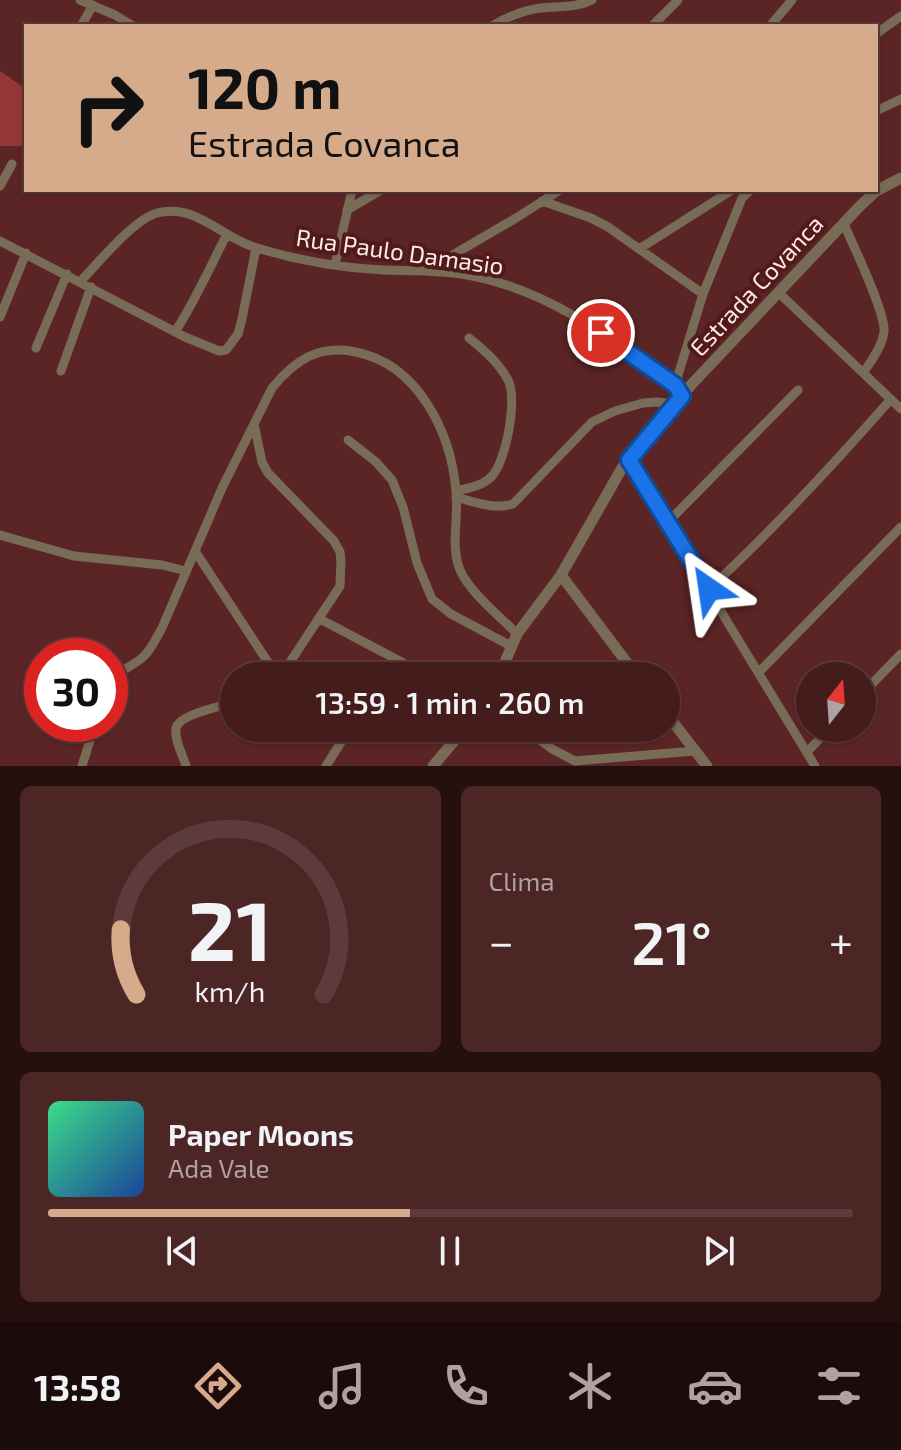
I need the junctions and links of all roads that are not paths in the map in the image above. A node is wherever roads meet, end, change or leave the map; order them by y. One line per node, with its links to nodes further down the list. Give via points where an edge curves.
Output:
1 (80, 0): 5 (street)
2 (592, 0): 9 (street, via 525,11)
3 (678, 0): 10 (street)
4 (792, 0): 11 (street)
5 (93, 5): 7 (street); 8 (street)
6 (901, 16): 12 (street)
7 (82, 24)
8 (130, 24)
9 (496, 24)
10 (654, 24)
11 (772, 24)
12 (878, 33)
13 (901, 99): 14 (street)
14 (878, 110)
15 (12, 164): 17 (street)
16 (901, 178): 18 (street, Estrada Covanca)
17 (0, 186)
18 (878, 190)
19 (352, 192): 25 (street)
20 (378, 192): 25 (street)
21 (557, 192): 24 (street)
22 (875, 192): 26 (street, Estrada Covanca)
23 (736, 193): 30 (street); 38 (street)
24 (542, 201): 30 (street, via 591,218); 33 (street)
25 (347, 210): 32 (street)
26 (844, 224): 37 (street, Estrada Covanca); 44 (street, via 885,328)
27 (227, 234): 29 (street, Rua Paulo Damasio); 35 (street, Rua Paulo Damasio, via 193,214 155,214 135,225); 40 (street)
28 (1, 246): 31 (street)
29 (256, 248): 32 (street, Rua Paulo Damasio); 40 (street, via 238,334 226,350)
30 (639, 249): 38 (street)
31 (26, 253): 34 (street); 39 (street)
32 (335, 265): 33 (street, Rua Paulo Damasio)
33 (427, 270): 45 (street, Rua Paulo Damasio, via 531,293 575,316)
34 (67, 274): 35 (street); 42 (street)
35 (80, 282): 36 (street)
36 (91, 287): 40 (street); 43 (street)
37 (779, 293): 44 (street); 48 (street, Estrada Covanca)
38 (703, 294): 45 (street)
39 (0, 317)
40 (175, 332)
41 (469, 338): 53 (street, via 507,378 513,403 495,472)
42 (36, 348)
43 (61, 371)
44 (864, 372): 47 (street)
45 (675, 385): 48 (street)
46 (798, 390): 54 (street)
47 (891, 399): 49 (street); 60 (street)
48 (679, 400): 52 (street, Estrada Covanca); 53 (street, via 643,403 592,422 513,504 494,507)
49 (901, 409)
50 (254, 422): 53 (street, via 272,388 297,362 328,350 372,356 410,380 425,400 450,452); 57 (street); 61 (street, via 268,473 340,552 340,586)
51 (348, 440): 62 (street, via 392,480 432,599 451,614)
52 (629, 460): 54 (street); 59 (street, Estrada Covanca)
53 (456, 494): 62 (street, via 455,541 461,572)
54 (668, 522): 60 (street)
55 (901, 527): 71 (street)
56 (0, 535): 58 (street, via 74,556)
57 (195, 551): 58 (street); 65 (street)
58 (186, 571): 70 (street, via 151,648)
59 (561, 575): 62 (street, Estrada Covanca); 69 (street)
60 (709, 589): 71 (street)
61 (320, 619): 64 (street); 66 (street)
62 (514, 640): 68 (street, Estrada Covanca)
63 (901, 654): 72 (street)
64 (395, 660): 67 (street)
65 (270, 662)
66 (289, 662)
67 (399, 662)
68 (505, 662)
69 (626, 662)
70 (128, 666)
71 (759, 672): 81 (street)
72 (876, 680)
73 (220, 707): 84 (street, via 178,724)
74 (680, 731): 80 (street)
75 (89, 742): 83 (street)
76 (341, 742): 85 (street)
77 (453, 742): 86 (street)
78 (543, 742): 82 (street)
79 (817, 742): 81 (street)
80 (695, 751): 82 (street); 87 (street)
81 (807, 752): 88 (street)
82 (573, 764)
83 (82, 766)
84 (186, 766)
85 (326, 766)
86 (433, 766)
87 (707, 766)
88 (815, 766)

